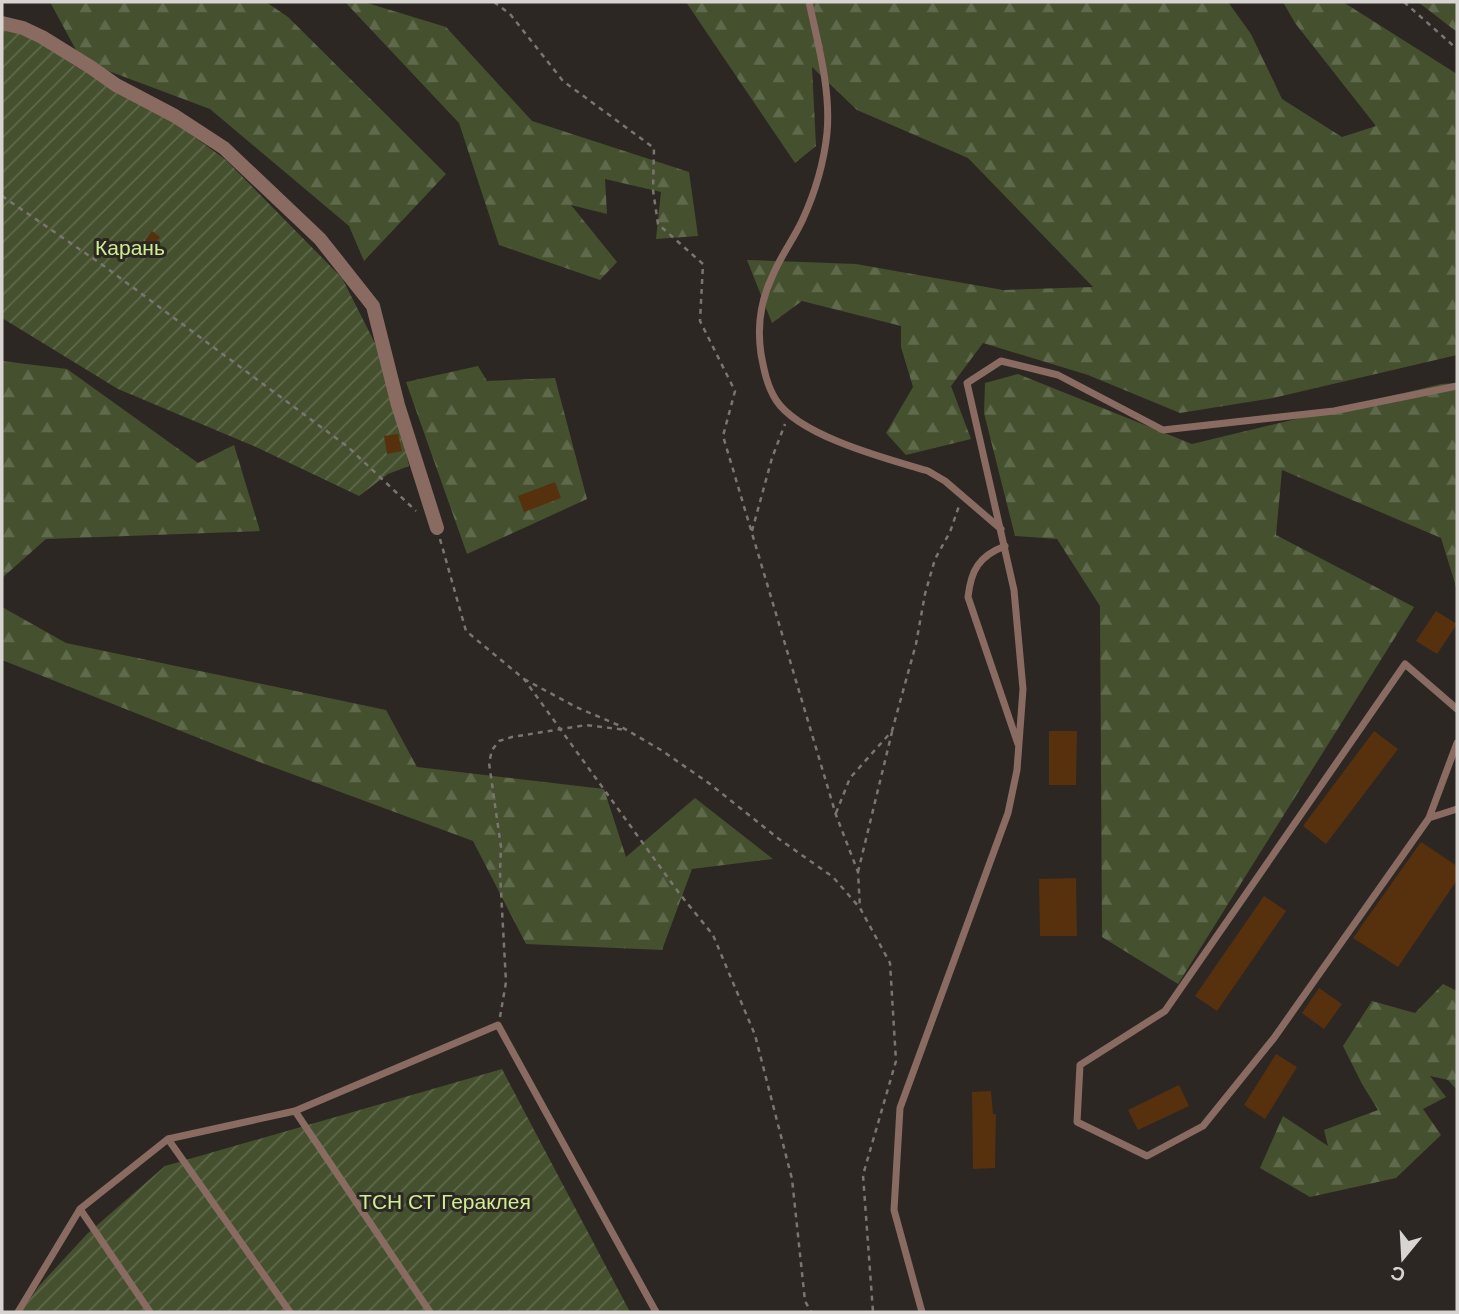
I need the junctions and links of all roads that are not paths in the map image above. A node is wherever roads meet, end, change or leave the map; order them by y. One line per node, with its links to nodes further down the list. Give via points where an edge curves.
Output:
1 (809, 2): 5 (lane, via 825,86 827,133 802,220 759,310 764,373 788,414 814,431 928,471)
2 (2, 23): 4 (street, via 42,37 224,148 320,239 373,306)
3 (1457, 386): 5 (lane, via 1334,411 1163,430 1058,375 1001,361 967,383)
4 (437, 528)
5 (1001, 530): 6 (lane)
6 (1005, 546): 9 (lane, via 1023,690); 9 (lane, via 979,563 970,578 968,597)
7 (1457, 709): 11 (lane, via 1405,663 1165,1011 1080,1065 1077,1122 1147,1156 1203,1126 1274,1038)
8 (1457, 743): 11 (lane)
9 (1019, 747): 20 (lane, via 1008,813 900,1108 894,1210)
10 (1457, 809): 11 (lane)
11 (1429, 818)
12 (295, 1111): 13 (lane); 18 (lane); 19 (lane, via 498,1025)
13 (168, 1139): 14 (lane); 17 (lane)
14 (79, 1209): 15 (lane); 16 (lane)
15 (18, 1312)
16 (150, 1312)
17 (290, 1312)
18 (430, 1312)
19 (656, 1312)
20 (922, 1312)

